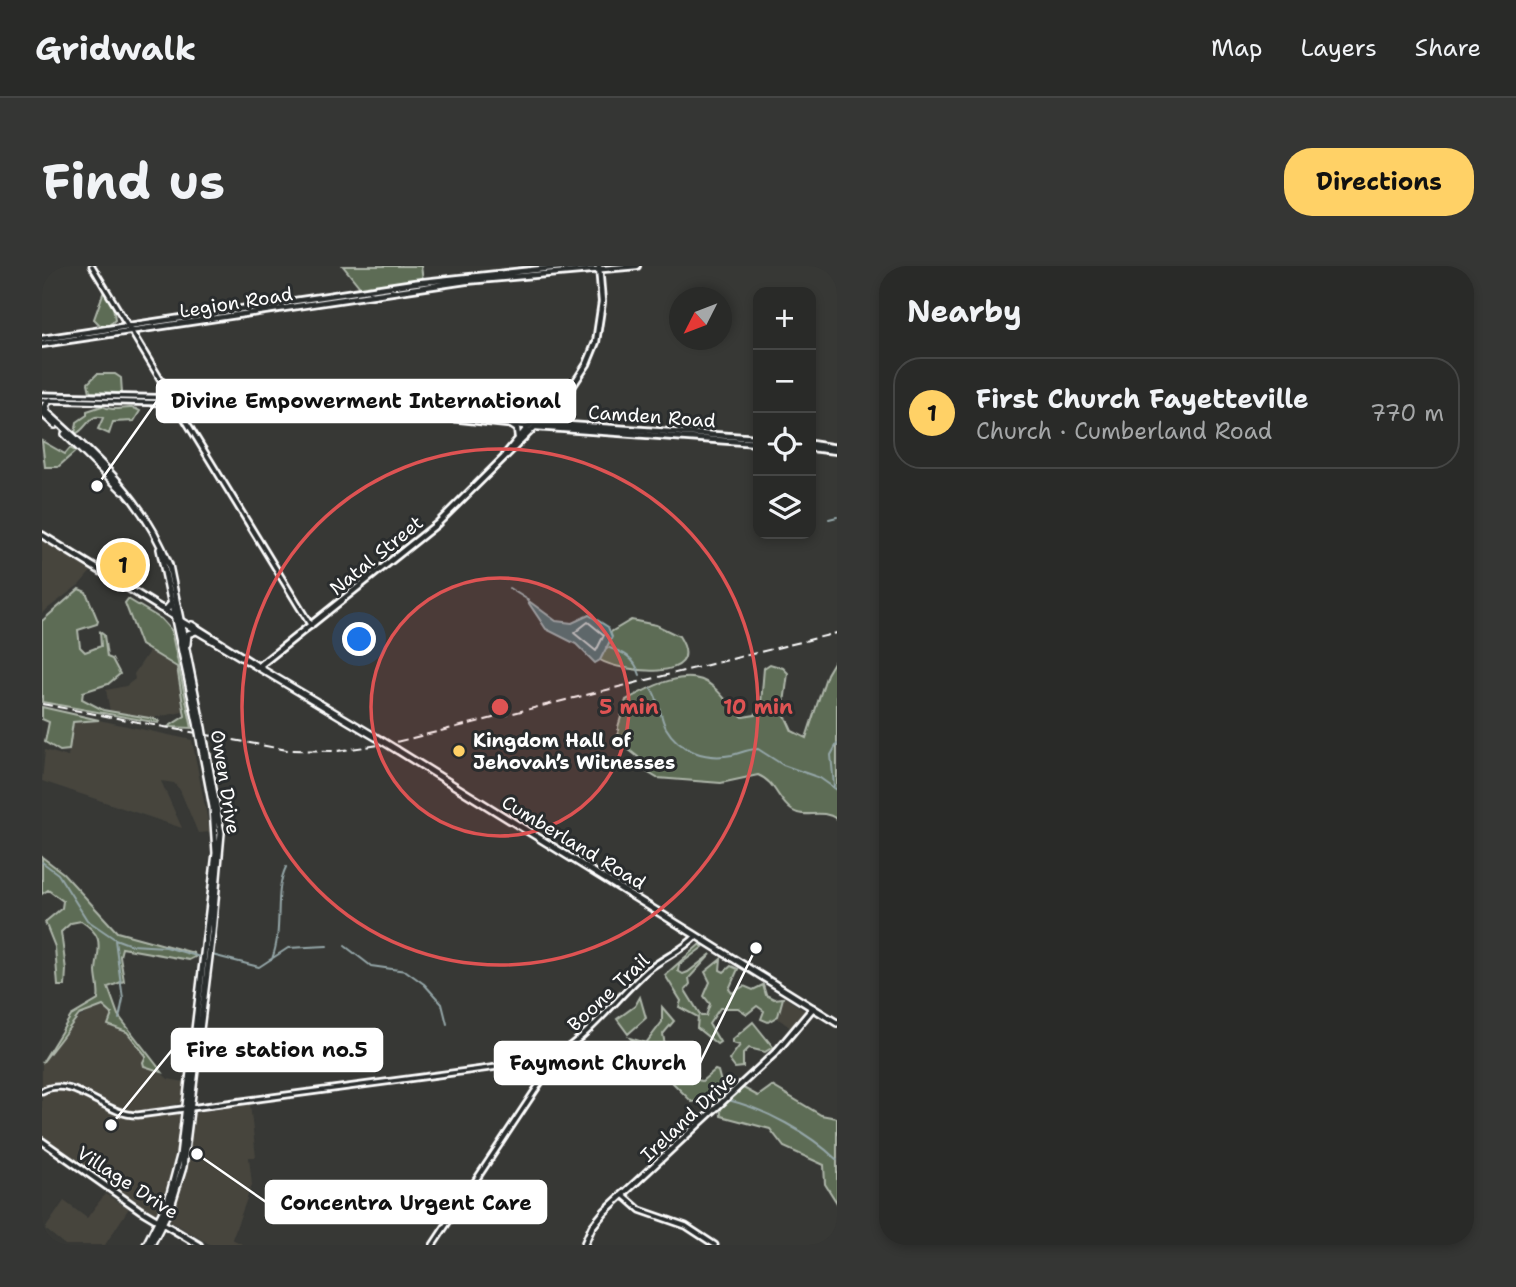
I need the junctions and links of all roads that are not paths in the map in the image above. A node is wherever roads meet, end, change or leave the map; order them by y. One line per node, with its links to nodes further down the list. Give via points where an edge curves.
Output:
1 (92, 266): 11 (street)
2 (570, 266): 4 (main road, Legion Road)
3 (637, 266): 5 (main road, Legion Road)
4 (557, 267): 6 (main road, Legion Road)
5 (599, 268): 6 (main road, Legion Road); 13 (main road, via 602,305 596,342)
6 (525, 273): 7 (main road, Legion Road); 7 (main road, Legion Road)
7 (460, 280): 8 (main road, Legion Road); 9 (main road, Legion Road)
8 (371, 290): 9 (main road); 10 (main road, Legion Road)
9 (335, 301): 10 (main road, Legion Road)
10 (272, 308): 11 (main road, Legion Road); 11 (main road, Legion Road)
11 (129, 329): 12 (main road); 16 (street)
12 (42, 341)
13 (572, 385): 17 (main road); 20 (main road)
14 (42, 398): 15 (street, Camden Road); 16 (street, Camden Road)
15 (50, 400): 16 (street, Camden Road); 18 (main road)
16 (173, 400): 19 (street, Camden Road, via 341,407); 20 (street, Camden Road, via 328,401); 34 (street)
17 (561, 401): 20 (main road); 21 (main road, via 553,412 558,420)
18 (44, 411): 29 (main road, Owen Drive); 29 (main road, Owen Drive)
19 (511, 425): 20 (street, Camden Road); 23 (main road, via 519,432)
20 (534, 425): 21 (main road, Camden Road); 22 (main road, Camden Road); 23 (main road, Natal Street); 28 (main road, Natal Street)
21 (590, 426): 22 (main road, Camden Road)
22 (725, 437): 24 (main road, Camden Road)
23 (517, 439): 28 (main road, Natal Street)
24 (753, 440)
25 (816, 447): 27 (main road)
26 (816, 447): 27 (main road)
27 (837, 449)
28 (504, 456): 34 (main road, Natal Street, via 437,524)
29 (113, 478): 31 (main road, Owen Drive, via 140,511 155,539); 33 (main road, Owen Drive, via 132,496 160,541)
30 (42, 535): 32 (main road, Cumberland Road)
31 (173, 603): 32 (main road, via 166,610); 33 (main road, Owen Drive)
32 (160, 608): 33 (main road, Cumberland Road)
33 (180, 620): 35 (main road, Cumberland Road); 36 (main road, Owen Drive); 37 (main road, Cumberland Road); 38 (main road, Owen Drive)
34 (311, 626): 37 (main road, Natal Street)
35 (196, 631): 36 (main road, via 188,634); 37 (main road, Cumberland Road)
36 (187, 654): 38 (main road, Owen Drive)
37 (258, 667): 41 (main road, Cumberland Road, bridge)
38 (200, 727): 39 (main road, Owen Drive, bridge)
39 (203, 744): 40 (main road, Owen Drive); 40 (main road, Owen Drive)
40 (218, 834): 42 (main road, Owen Drive); 42 (main road, Owen Drive)
41 (696, 936): 43 (main road, Cumberland Road); 45 (street, Boone Trail, via 650,968)
42 (204, 986): 47 (main road, Owen Drive); 47 (main road, Owen Drive)
43 (813, 1008): 44 (main road, Cumberland Road); 49 (main road, Ireland Drive, via 775,1054)
44 (837, 1023)
45 (558, 1054): 47 (street, Boone Trail, via 528,1063); 54 (street)
46 (42, 1091): 47 (street, Boone Trail, via 70,1088 126,1115)
47 (189, 1109): 50 (main road, Owen Drive)
48 (42, 1142): 50 (main road, Village Drive)
49 (623, 1195): 55 (main road, Ireland Drive, via 595,1222); 56 (street, via 640,1210 686,1226)
50 (161, 1222): 51 (main road, Owen Drive); 52 (main road, Owen Drive); 53 (main road, Village Drive)
51 (146, 1245)
52 (151, 1245)
53 (199, 1245)
54 (433, 1245)
55 (584, 1245)
56 (715, 1245)

